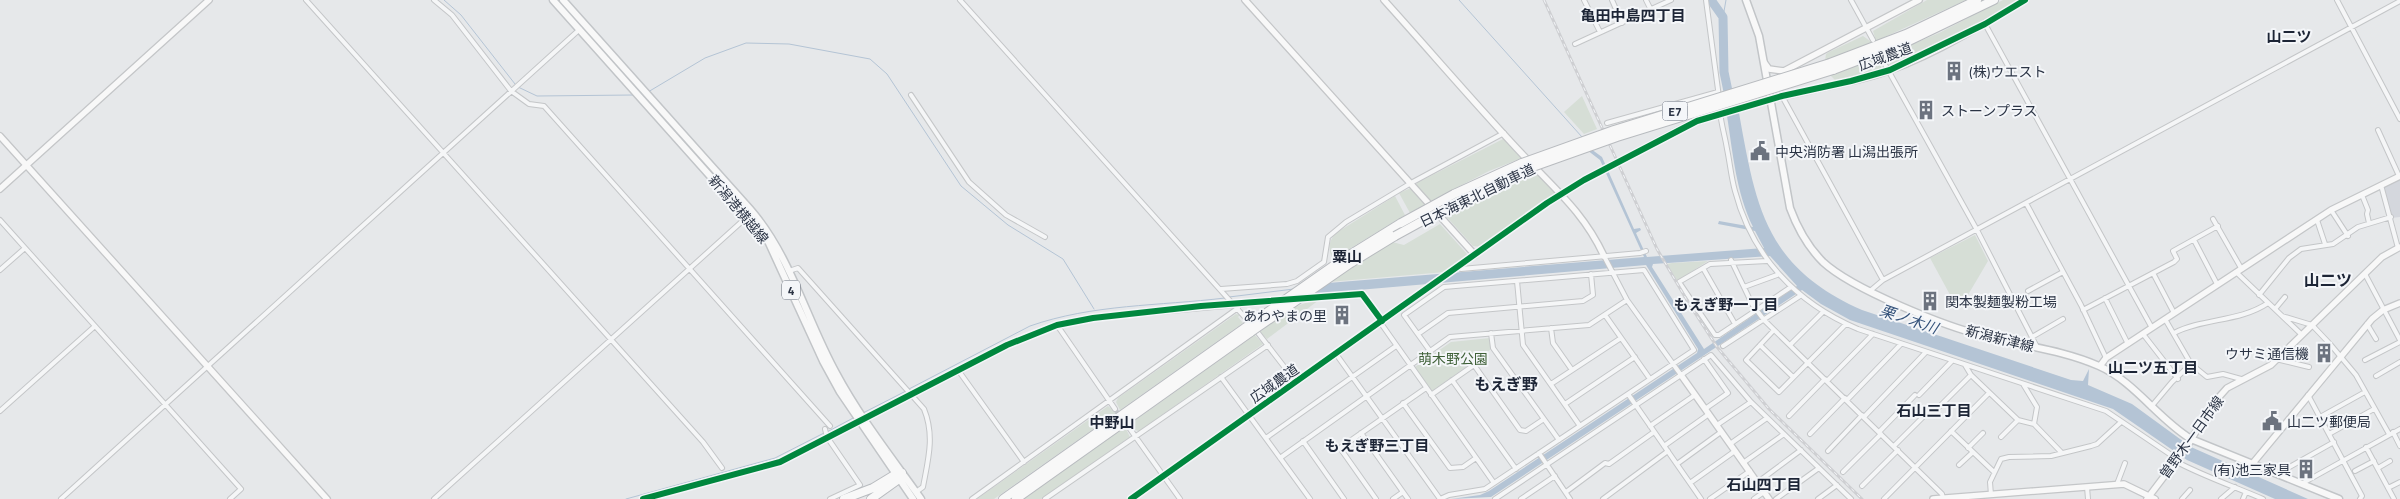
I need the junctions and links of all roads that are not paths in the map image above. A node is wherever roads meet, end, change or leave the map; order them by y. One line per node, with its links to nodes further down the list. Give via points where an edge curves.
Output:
1 (209, 0): 48 (street)
2 (306, 0): 47 (street)
3 (434, 0): 36 (street, via 452,15)
4 (553, 0): 27 (main road, 新潟港横越線 / 4)
5 (563, 0): 82 (main road, 新潟港横越線 / 4, via 752,212 777,246)
6 (960, 0): 95 (street)
7 (1245, 0): 51 (street)
8 (1384, 0): 45 (street)
9 (1584, 0): 29 (street)
10 (1612, 0): 24 (street)
11 (1646, 0): 23 (street)
12 (1671, 0): 22 (street)
13 (1706, 0): 37 (street)
14 (1746, 0): 32 (main road, 新潟新津線, via 1754,18)
15 (1851, 0): 28 (street)
16 (1919, 0): 28 (street)
17 (1977, 0): 34 (highway, 日本海東北自動車道 / E7)
18 (1994, 0): 34 (highway, 日本海東北自動車道 / E7, via 1910,41)
19 (2025, 0): 25 (street, 広域農道)
20 (2337, 0): 26 (street)
21 (2400, 1): 26 (street)
22 (1664, 2): 23 (street)
23 (1651, 10): 24 (street)
24 (1622, 23): 29 (street)
25 (1985, 24): 35 (street, 広域農道); 50 (street)
26 (2352, 27): 42 (street); 50 (street)
27 (580, 29): 36 (street); 58 (main road, 新潟港横越線 / 4)
28 (1867, 29): 30 (street); 32 (street, via 1784,71 1770,69)
29 (1600, 32): 31 (street)
30 (1873, 40)
31 (1574, 44)
32 (1763, 60): 40 (main road, 新潟新津線)
33 (1884, 61): 35 (street)
34 (1832, 67): 55 (highway, 日本海東北自動車道 / E7, bridge, via 1525,166)
35 (1890, 70): 39 (street, 広域農道); 65 (street)
36 (511, 91): 47 (street); 78 (street, via 529,104 544,106)
37 (1718, 92): 41 (street); 43 (street)
38 (911, 94): 67 (street, via 969,182 1006,215)
39 (1782, 96): 40 (street, 広域農道); 89 (street)
40 (1770, 100): 41 (street, 広域農道); 96 (main road, 新潟新津線, via 1786,192 1795,222 1823,262 1836,273)
41 (1722, 113): 73 (street, bridge, via 1686,126 1584,180); 75 (street, via 1734,189 1747,225)
42 (2400, 117)
43 (1607, 123)
44 (2378, 130): 49 (street)
45 (1504, 133): 51 (street); 74 (street, via 1583,218)
46 (0, 136): 48 (street)
47 (443, 154): 138 (street); 163 (street)
48 (25, 165): 53 (street); 163 (street)
49 (2400, 176): 52 (street)
50 (2070, 178): 56 (street); 92 (street)
51 (1411, 183): 73 (street); 95 (street, via 1332,233 1328,237 1324,262 1297,281)
52 (2381, 185): 54 (street); 59 (street)
53 (0, 189)
54 (2362, 194): 57 (street); 63 (street)
55 (1456, 198): 127 (highway, 日本海東北自動車道 / E7, bridge); 127 (highway, 日本海東北自動車道 / E7, bridge, via 1401,223 1343,259)
56 (2026, 202): 65 (street); 84 (street)
57 (2331, 210): 62 (street); 66 (street)
58 (748, 216): 78 (street); 212 (main road, 新潟港横越線 / 4, via 768,241 823,361)
59 (2391, 217): 63 (street); 71 (street)
60 (2213, 219): 64 (street)
61 (0, 220): 70 (street)
62 (2317, 220): 69 (street); 81 (street)
63 (2369, 223): 66 (street)
64 (2218, 226): 68 (street); 81 (street)
65 (1977, 230): 89 (street); 136 (street)
66 (2348, 236): 69 (street, via 2333,244)
67 (1045, 238)
68 (2194, 240): 85 (street, via 2173,252 2177,259 2174,262); 91 (street)
69 (2325, 244): 99 (street, via 2301,249 2289,258)
70 (25, 248): 80 (street); 124 (street)
71 (2399, 248): 88 (street, 曽野木一日市線, via 2382,257)
72 (1646, 251): 74 (street)
73 (1475, 255): 118 (street, 広域農道)
74 (1604, 256): 79 (street); 83 (street)
75 (1766, 259): 76 (street); 87 (street)
76 (1731, 262): 77 (street, via 1710,264); 93 (street)
77 (1704, 268): 119 (street); 119 (street, via 1679,282 1715,335)
78 (689, 269): 138 (street); 217 (street)
79 (1461, 269)
80 (0, 270)
81 (2238, 270): 91 (street); 99 (street)
82 (789, 271): 187 (street, via 798,268); 212 (main road, 新潟港横越線 / 4)
83 (1612, 271): 86 (street); 102 (street); 165 (street, via 1644,270 1646,273 1694,350)
84 (2063, 272): 97 (street); 108 (street)
85 (2153, 273): 92 (street); 112 (street)
86 (1591, 274): 90 (street); 106 (street, via 1593,295 1583,301)
87 (1777, 274): 93 (street); 94 (street)
88 (2365, 274): 109 (street); 123 (street, 曽野木一日市線)
89 (1883, 280): 96 (street)
90 (1517, 281): 106 (street); 131 (street, via 1444,287 1404,315)
91 (2218, 284): 112 (street)
92 (2128, 286): 101 (street); 126 (street)
93 (1744, 287): 110 (street)
94 (1792, 288): 98 (street); 110 (street)
95 (1222, 290): 105 (street)
96 (1870, 291): 148 (main road, 新潟新津線, via 1963,330)
97 (2028, 291)
98 (1799, 294): 111 (street); 115 (street)
99 (2260, 295): 103 (street)
100 (2285, 297): 107 (street)
101 (2105, 298): 108 (street); 142 (street)
102 (1627, 300): 113 (street); 165 (street)
103 (2268, 302): 107 (street); 134 (street, via 2260,308 2213,322 2187,326)
104 (2400, 303): 109 (street)
105 (1235, 305): 118 (street, via 1362,294); 122 (street, via 1093,318); 143 (street); 194 (street)
106 (1520, 306): 129 (street); 131 (street, via 1448,313)
107 (2275, 309): 114 (street)
108 (2083, 310): 154 (street)
109 (2383, 310): 121 (street); 140 (street)
110 (1756, 311): 115 (street); 119 (street)
111 (1823, 312): 120 (street); 145 (street)
112 (2174, 313): 117 (street)
113 (1605, 316): 125 (street, via 1589,325); 137 (street)
114 (2282, 316): 123 (street); 135 (street)
115 (1763, 319): 128 (street); 147 (street)
116 (2063, 319): 136 (street)
117 (2165, 319): 126 (street); 134 (street)
118 (1381, 322): 146 (street); 151 (street, 広域農道)
119 (1735, 324)
120 (1846, 324): 132 (street); 160 (street)
121 (2367, 324): 139 (street); 152 (street)
122 (1056, 325): 168 (street); 194 (street)
123 (2312, 325): 135 (street, 曽野木一日市線); 152 (street)
124 (95, 326): 197 (street); 203 (street)
125 (1551, 328): 129 (street); 169 (street, via 1553,343)
126 (2152, 328): 133 (street)
127 (1249, 330): 314 (highway, 日本海東北自動車道 / E7); 315 (highway, 日本海東北自動車道 / E7)
128 (1774, 330): 144 (street); 145 (street)
129 (1522, 331): 130 (street); 182 (street, via 1523,345)
130 (1491, 333): 149 (street, via 1450,337); 211 (street, via 1493,348)
131 (1418, 334): 149 (street)
132 (1873, 334): 141 (street); 180 (street)
133 (2143, 334): 142 (street); 177 (street)
134 (2174, 334): 161 (street)
135 (2302, 335): 156 (street, 曽野木一日市線)
136 (2032, 337): 148 (street)
137 (1621, 338): 153 (street); 169 (street)
138 (612, 339): 269 (street, via 704,442); 306 (street)
139 (2376, 339)
140 (2400, 341): 157 (street)
141 (1902, 344): 150 (street); 193 (street)
142 (2128, 344): 154 (street)
143 (1268, 345): 174 (street); 181 (street)
144 (1760, 345): 175 (street); 175 (street, via 1746,360 1779,392)
145 (1790, 345): 160 (street)
146 (1396, 346): 164 (street); 172 (street)
147 (1723, 346)
148 (2037, 348): 166 (main road, 新潟新津線)
149 (1430, 351): 164 (street)
150 (1926, 352): 158 (street); 207 (street)
151 (1336, 354): 172 (street); 181 (street, 広域農道)
152 (2341, 356): 185 (street); 190 (street)
153 (1635, 357): 176 (street); 198 (street)
154 (2106, 358): 166 (street)
155 (1704, 359): 170 (street); 195 (street, via 1711,355); 204 (street, via 1728,393)
156 (2276, 359): 167 (street); 178 (street, 曽野木一日市線, via 2271,365)
157 (2365, 360)
158 (1952, 361): 162 (street); 227 (street)
159 (2400, 362): 173 (street)
160 (1808, 363): 175 (street); 180 (street)
161 (2192, 364): 177 (street); 178 (street, via 2207,377 2223,374)
162 (1965, 365): 171 (street); 183 (street)
163 (208, 366): 197 (street); 305 (street)
164 (1410, 366): 184 (street); 191 (street)
165 (1674, 366): 170 (street); 176 (street)
166 (2100, 366): 200 (main road, 新潟新津線, via 2123,381)
167 (2309, 367)
168 (958, 370): 187 (street); 261 (street)
169 (1572, 370): 182 (street)
170 (1680, 374): 189 (street); 199 (street)
171 (1971, 375): 186 (street); 243 (street)
172 (1353, 376): 191 (street); 236 (street)
173 (2376, 376)
174 (1221, 377): 205 (street); 233 (street)
175 (1793, 378)
176 (1650, 379): 192 (street)
177 (2178, 379): 200 (street)
178 (2241, 379): 239 (street, 曽野木一日市線, via 2227,388 2211,406)
179 (1452, 380): 188 (street); 211 (street, via 1474,365 1520,430 1526,431); 272 (street)
180 (1826, 380): 193 (street); 206 (street)
181 (1296, 382): 205 (street, 広域農道)
182 (1551, 384): 198 (street)
183 (2023, 384): 214 (street, via 2106,411); 215 (street, via 2037,407)
184 (1426, 388): 188 (street); 196 (street)
185 (2365, 392): 202 (street); 208 (street)
186 (1989, 393): 213 (street); 223 (street)
187 (912, 394): 212 (street); 293 (street, via 924,410 931,430 923,487)
188 (1431, 395): 256 (street)
189 (1695, 395): 204 (street); 219 (street)
190 (2308, 395): 208 (street); 264 (street)
191 (1367, 396): 209 (street); 238 (street)
192 (1629, 396): 199 (street); 218 (street)
193 (1846, 399): 207 (street); 231 (street)
194 (1110, 401): 201 (street); 261 (street)
195 (1751, 402): 210 (street); 216 (street)
196 (1403, 403): 209 (street); 256 (street, via 1450,468 1463,467)
197 (165, 404): 303 (street); 304 (street, via 241,489)
198 (1565, 404): 218 (street)
199 (1635, 404): 219 (street); 265 (street)
200 (2151, 407): 239 (main road, 新潟新津線)
201 (1115, 409)
202 (2374, 409): 229 (street); 232 (street)
203 (0, 411)
204 (1707, 411): 216 (street); 242 (street)
205 (1250, 415): 236 (street); 279 (street, 広域農道)
206 (1789, 416)
207 (1863, 416): 227 (street); 251 (street)
208 (2320, 417): 232 (street)
209 (1383, 418): 226 (street); 323 (street)
210 (1767, 418): 230 (street); 241 (street)
211 (1544, 419): 237 (street)
212 (861, 420): 234 (street); 278 (main road, 新潟港横越線 / 4)
213 (2018, 420): 215 (street); 235 (street)
214 (2121, 422): 253 (street, via 2097,444); 257 (street)
215 (2034, 424): 253 (street)
216 (1717, 425): 225 (street)
217 (830, 426)
218 (1580, 426): 237 (street)
219 (1650, 426): 224 (street)
220 (2400, 428): 229 (street)
221 (825, 429): 234 (street)
222 (1130, 429): 233 (street)
223 (1951, 431): 246 (street); 268 (street)
224 (1654, 432): 242 (street); 297 (street)
225 (1722, 432): 241 (street); 266 (street)
226 (1361, 433): 294 (street); 320 (street, via 1340,448)
227 (1880, 433): 243 (street); 275 (street)
228 (1982, 433): 246 (street)
229 (2391, 433): 244 (street); 245 (street)
230 (1784, 434): 247 (street); 262 (street)
231 (1810, 434)
232 (2329, 434): 240 (street)
233 (1136, 436): 279 (street); 300 (street)
234 (827, 437): 307 (street, via 780,462); 308 (street, via 860,484)
235 (2001, 437)
236 (1266, 438): 255 (street)
237 (1559, 440): 254 (street)
238 (1303, 441): 255 (street); 319 (street)
239 (2189, 442): 257 (street, 曽野木一日市線); 264 (main road, 新潟新津線)
240 (2334, 442): 258 (street); 277 (street)
241 (1730, 444): 250 (street)
242 (1664, 446): 249 (street)
243 (1894, 446): 248 (street)
244 (2400, 446)
245 (2366, 447): 258 (street); 259 (street)
246 (1968, 448): 252 (street)
247 (1801, 450): 270 (street); 281 (street)
248 (1898, 450): 268 (street); 288 (street)
249 (1668, 451): 266 (street); 327 (street)
250 (1735, 451): 262 (street); 284 (street)
251 (1828, 451)
252 (1972, 452): 267 (street); 276 (street)
253 (2060, 452): 276 (street, via 2051,456 2001,459)
254 (1540, 455): 265 (street); 272 (street)
255 (1280, 458): 318 (street)
256 (1476, 458): 283 (street)
257 (2177, 459): 290 (street, via 2196,473); 302 (street, 曽野木一日市線)
258 (2343, 459): 285 (street); 345 (street, via 2362,496)
259 (2374, 461): 271 (street); 273 (street)
260 (2390, 461): 271 (street)
261 (1024, 462): 313 (street)
262 (1743, 463): 274 (street)
263 (2125, 463): 286 (street)
264 (2253, 463): 277 (main road, 新潟新津線)
265 (1546, 464): 280 (street); 324 (street)
266 (1677, 464): 284 (street)
267 (1959, 465)
268 (1915, 467): 301 (street); 336 (street)
269 (722, 468)
270 (1819, 468): 287 (street); 332 (street)
271 (2378, 468): 291 (street)
272 (1516, 469): 283 (street)
273 (2355, 471)
274 (1750, 472): 281 (street); 329 (street)
275 (1843, 472)
276 (1994, 472): 299 (street)
277 (2282, 474): 285 (main road, 新潟新津線)
278 (899, 475): 293 (main road, 新潟港横越線 / 4); 309 (highway); 310 (highway); 311 (main road, 新潟港横越線 / 4)
279 (1164, 476): 316 (street, 広域農道); 317 (street)
280 (1555, 476): 297 (street); 325 (street)
281 (1758, 482): 295 (street)
282 (2400, 482): 291 (street)
283 (1494, 483): 323 (street, via 1480,491)
284 (1690, 483): 328 (street)
285 (2303, 483): 344 (main road, 新潟新津線)
286 (2117, 484): 289 (street); 302 (street, via 2129,485)
287 (1837, 485): 298 (street); 333 (street)
288 (1862, 486)
289 (2087, 487): 299 (street); 339 (street)
290 (2235, 487): 296 (street); 341 (street)
291 (2388, 488): 346 (street)
292 (2190, 490): 340 (street)
293 (916, 492): 312 (main road, 新潟港横越線 / 4)
294 (1403, 492): 321 (street); 322 (street)
295 (1764, 492): 330 (street); 331 (street)
296 (2246, 492): 342 (street); 343 (street)
297 (1568, 495): 326 (street)
298 (1847, 495): 334 (street); 335 (street)
299 (1989, 495): 301 (street); 338 (street)
300 (1047, 498)
301 (1946, 498): 337 (street)
302 (2150, 498)
303 (61, 499)
304 (230, 499)
305 (327, 499)
306 (434, 499)
307 (643, 499)
308 (830, 499)
309 (844, 499)
310 (871, 499)
311 (913, 499)
312 (921, 499)
313 (972, 499)
314 (1003, 499)
315 (1016, 499)
316 (1132, 499)
317 (1180, 499)
318 (1310, 499)
319 (1344, 499)
320 (1376, 499)
321 (1393, 499)
322 (1408, 499)
323 (1440, 499)
324 (1495, 499)
325 (1521, 499)
326 (1562, 499)
327 (1602, 499)
328 (1701, 499)
329 (1710, 499)
330 (1754, 499)
331 (1769, 499)
332 (1776, 499)
333 (1818, 499)
334 (1842, 499)
335 (1851, 499)
336 (1884, 499)
337 (1933, 499)
338 (1980, 499)
339 (2088, 499)
340 (2182, 499)
341 (2221, 499)
342 (2243, 499)
343 (2263, 499)
344 (2338, 499)
345 (2360, 499)
346 (2394, 499)

